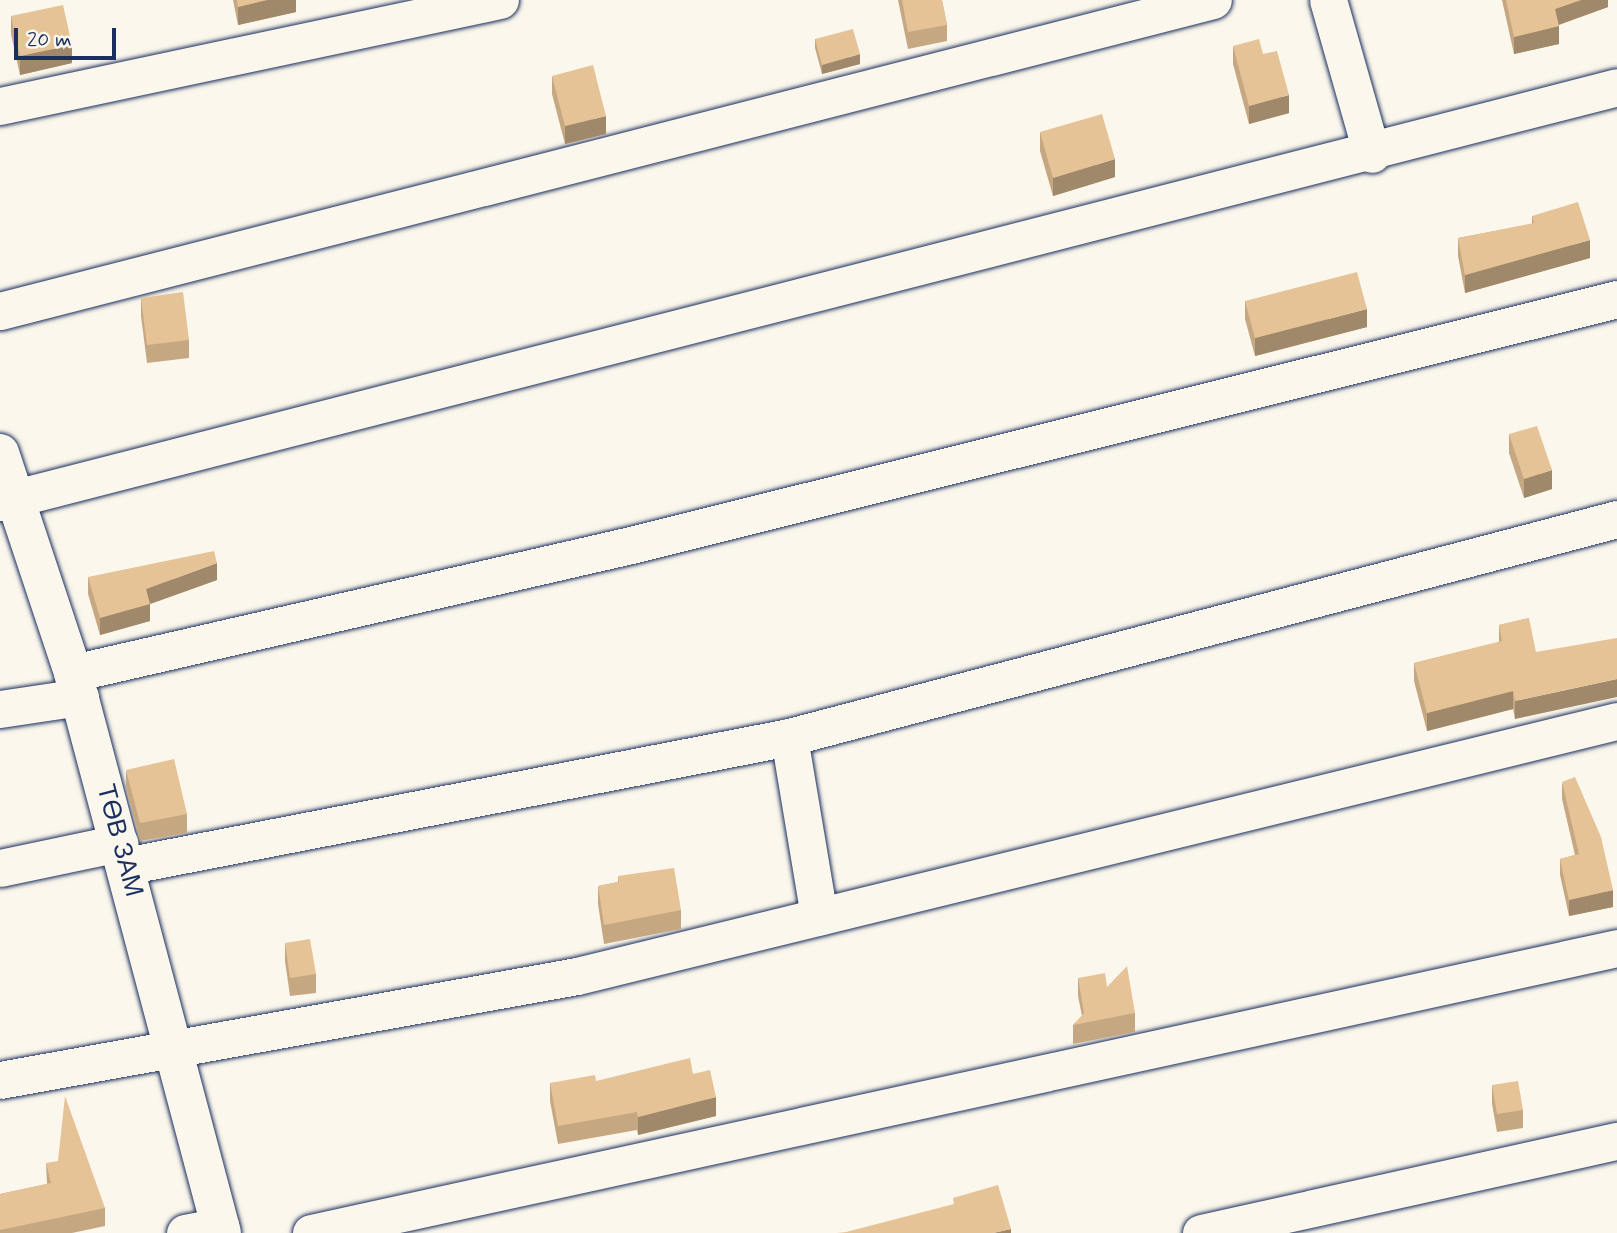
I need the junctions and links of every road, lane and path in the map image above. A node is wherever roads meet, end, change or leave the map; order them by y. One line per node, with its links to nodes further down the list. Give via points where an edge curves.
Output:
1 (500, 0): 5 (street)
2 (1213, 0): 8 (street)
3 (1328, 0): 6 (street)
4 (1617, 87): 6 (street)
5 (0, 106)
6 (1372, 154): 10 (street)
7 (1617, 299): 12 (street)
8 (0, 311)
9 (0, 453): 10 (street, ТӨВ ЗАМ)
10 (8, 501): 12 (street, ТӨВ ЗАМ)
11 (1617, 519): 15 (street)
12 (76, 685): 13 (street); 16 (street, ТӨВ ЗАМ)
13 (0, 709)
14 (1617, 721): 18 (street)
15 (789, 737): 16 (street); 18 (street)
16 (122, 854): 17 (street); 20 (street, ТӨВ ЗАМ)
17 (0, 868)
18 (819, 917): 20 (street, via 577,976)
19 (1617, 948): 24 (street)
20 (174, 1052): 21 (street); 23 (street, ТӨВ ЗАМ)
21 (0, 1080)
22 (1617, 1141): 25 (street)
23 (209, 1231)
24 (310, 1233)
25 (1201, 1233)

